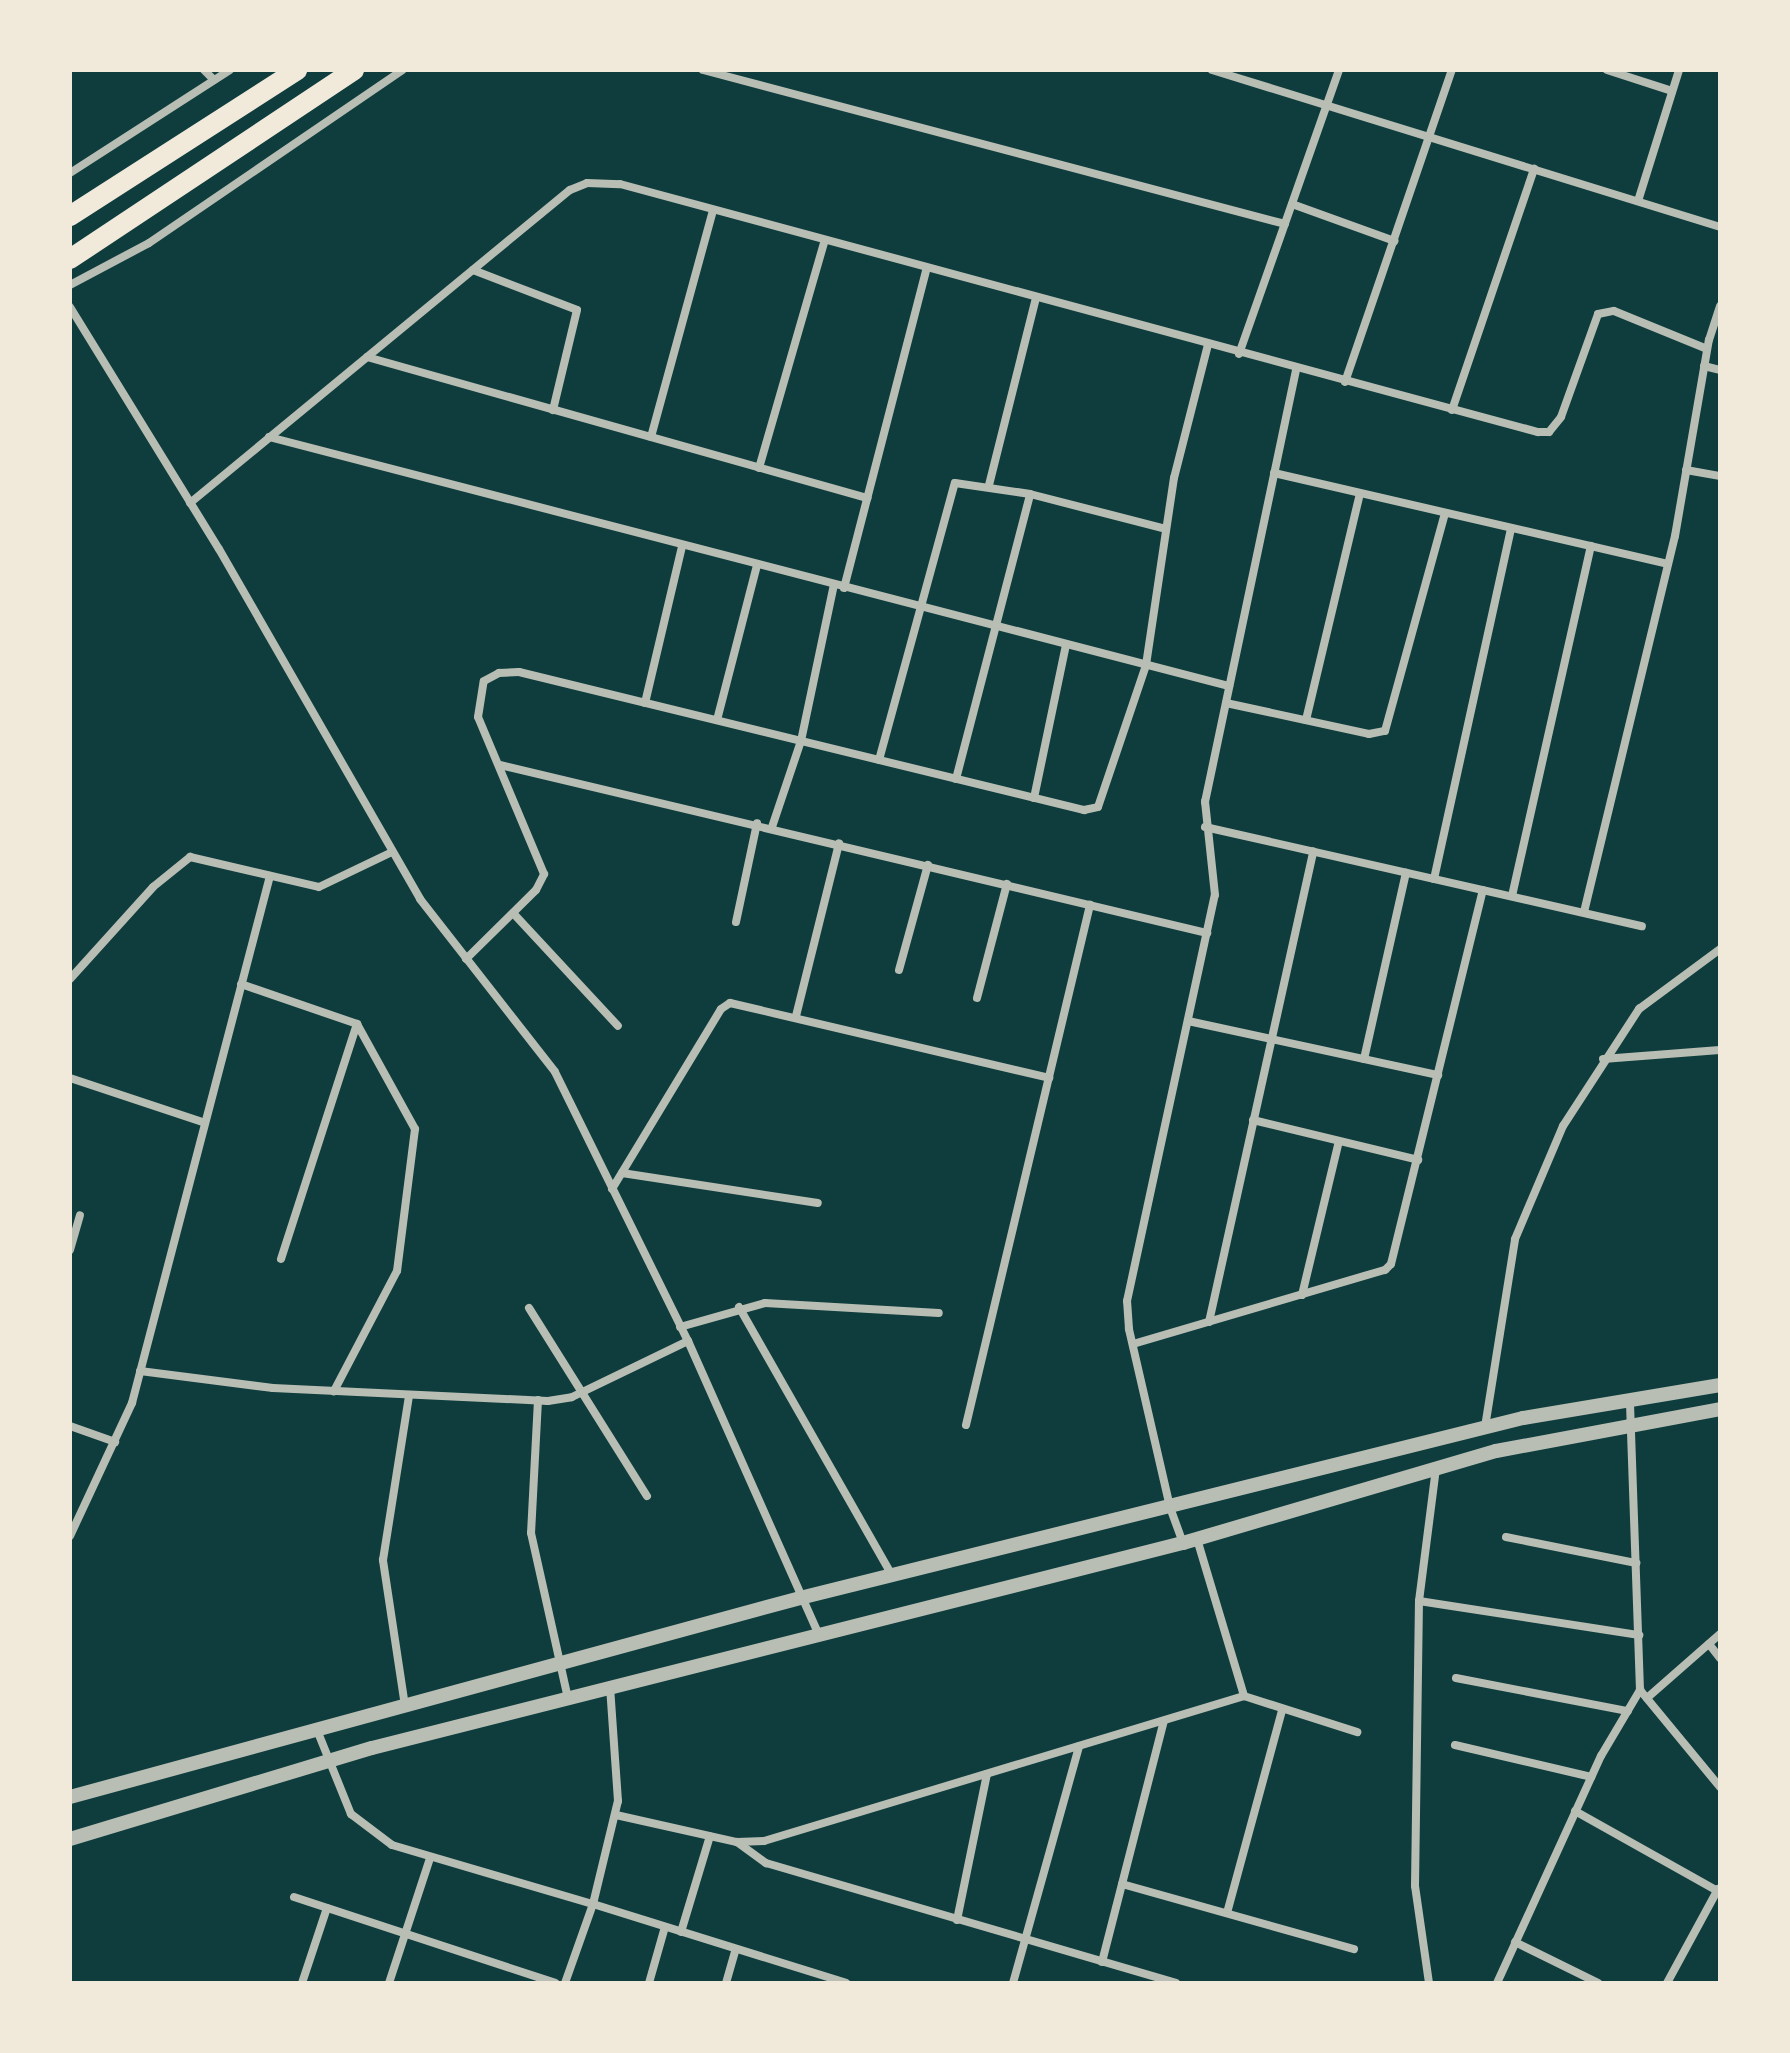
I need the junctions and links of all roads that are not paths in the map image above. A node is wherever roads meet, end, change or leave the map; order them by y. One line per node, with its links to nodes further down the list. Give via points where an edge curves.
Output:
1 (204, 70): 12 (street)
2 (230, 70): 12 (street)
3 (297, 70): 21 (highway)
4 (354, 70): 26 (highway)
5 (403, 70): 29 (street, via 149,243)
6 (703, 70): 22 (street)
7 (1212, 70): 14 (street)
8 (1339, 70): 14 (street)
9 (1452, 70): 15 (street)
10 (1607, 70): 13 (street)
11 (1679, 70): 13 (street)
12 (214, 80): 17 (street)
13 (1672, 91): 18 (street)
14 (1327, 104): 15 (street); 19 (street)
15 (1430, 136): 16 (street); 25 (street)
16 (1534, 169): 18 (street); 42 (street)
17 (70, 173)
18 (1638, 201): 23 (street)
19 (1292, 204): 22 (street); 25 (street)
20 (713, 210): 24 (street); 28 (street, via 620,184 587,183 570,190); 44 (street)
21 (70, 216)
22 (1285, 224): 35 (street)
23 (1720, 227)
24 (825, 240): 27 (street); 45 (street)
25 (1394, 241): 40 (street)
26 (70, 259)
27 (927, 268): 30 (street); 52 (street)
28 (473, 270): 36 (street); 41 (street, via 577,310)
29 (70, 285)
30 (1036, 298): 33 (street); 49 (street)
31 (1720, 306): 34 (street)
32 (70, 307): 53 (street)
33 (1208, 345): 35 (street); 56 (street)
34 (1707, 349): 37 (street); 42 (street, via 1605,311 1592,320 1561,417 1549,432)
35 (1239, 354): 38 (street)
36 (367, 357): 41 (street); 43 (street)
37 (1704, 366): 39 (street); 46 (street)
38 (1296, 369): 40 (street); 47 (street)
39 (1720, 370)
40 (1345, 382): 42 (street)
41 (553, 410): 44 (street)
42 (1452, 410)
43 (269, 437): 53 (street); 57 (street)
44 (651, 437): 45 (street)
45 (759, 468): 52 (street)
46 (1686, 470): 48 (street); 59 (street)
47 (1274, 473): 50 (street); 66 (street)
48 (1720, 476)
49 (989, 485): 51 (street); 62 (street, via 964,481 949,489)
50 (1360, 493): 54 (street); 70 (street)
51 (1030, 494): 56 (street); 63 (street)
52 (867, 498): 61 (street)
53 (190, 503): 81 (street)
54 (1445, 513): 55 (street); 70 (street, via 1390,725 1377,734)
55 (1511, 528): 58 (street); 85 (street)
56 (1166, 529): 65 (street)
57 (682, 546): 60 (street); 67 (street)
58 (1591, 546): 59 (street); 88 (street)
59 (1668, 564): 90 (street)
60 (757, 565): 61 (street); 69 (street)
61 (839, 587): 62 (street); 71 (street)
62 (920, 607): 63 (street); 72 (street)
63 (996, 627): 64 (street); 74 (street)
64 (1066, 645): 65 (street); 75 (street)
65 (1146, 665): 66 (street); 75 (street, via 1104,801 1084,810)
66 (1229, 686): 68 (street)
67 (645, 703): 69 (street); 73 (street, via 519,672 499,673 484,681 477,704)
68 (1226, 703): 70 (street); 78 (street, via 1205,802)
69 (717, 720): 71 (street)
70 (1306, 720)
71 (801, 741): 72 (street); 77 (street)
72 (879, 760): 74 (street)
73 (500, 765): 76 (street); 91 (street, via 545,865 536,890)
74 (956, 779): 75 (street)
75 (1034, 798)
76 (757, 823): 77 (street); 92 (street)
77 (772, 827): 79 (street)
78 (1205, 827): 80 (street); 94 (street, via 1215,884)
79 (839, 843): 82 (street); 101 (street)
80 (1313, 851): 83 (street); 105 (street)
81 (392, 852): 84 (street, via 319,887); 96 (street)
82 (928, 865): 86 (street); 97 (street)
83 (1406, 873): 85 (street); 107 (street)
84 (270, 876): 98 (street, via 190,857 153,887); 99 (street)
85 (1434, 879): 87 (street)
86 (1007, 884): 89 (street); 100 (street)
87 (1483, 890): 88 (street); 109 (street)
88 (1512, 896): 90 (street)
89 (1090, 905): 94 (street); 111 (street)
90 (1584, 912): 93 (street)
91 (513, 913): 96 (street); 104 (street)
92 (736, 922)
93 (1642, 926)
94 (1207, 933): 102 (street)
95 (1720, 949): 108 (street, via 1647,1000)
96 (466, 959): 117 (street, via 555,1072)
97 (899, 970)
98 (70, 979)
99 (241, 984): 103 (street); 113 (street)
100 (977, 998)
101 (796, 1016): 111 (street); 116 (street, via 742,1003 721,1009)
102 (1188, 1021): 105 (street); 129 (street, via 1127,1301)
103 (357, 1024): 121 (street); 132 (street, via 412,1118 416,1143 397,1271)
104 (618, 1026)
105 (1271, 1040): 107 (street); 112 (street)
106 (1720, 1050): 108 (street)
107 (1364, 1059): 109 (street)
108 (1603, 1059): 141 (street, via 1563,1126 1515,1239)
109 (1438, 1075): 115 (street)
110 (70, 1078): 113 (street)
111 (1049, 1078): 139 (street)
112 (1253, 1120): 114 (street); 126 (street)
113 (205, 1123): 130 (street)
114 (1339, 1141): 115 (street); 122 (street)
115 (1418, 1160): 122 (street, via 1391,1264)
116 (622, 1173): 117 (street); 118 (street)
117 (612, 1189): 127 (street)
118 (818, 1203)
119 (80, 1215): 120 (street)
120 (70, 1250)
121 (281, 1259)
122 (1302, 1295): 126 (street)
123 (739, 1307): 125 (street, via 765,1303); 127 (street); 150 (street)
124 (529, 1308): 133 (street)
125 (939, 1313)
126 (1209, 1322): 129 (street)
127 (680, 1327): 128 (street)
128 (688, 1341): 133 (street); 151 (street)
129 (1133, 1344): 145 (street)
130 (140, 1371): 132 (street); 142 (street)
131 (1720, 1385): 136 (street)
132 (334, 1391): 134 (street)
133 (584, 1391): 135 (street, via 560,1400); 144 (street)
134 (409, 1395): 135 (street); 164 (street, via 383,1560)
135 (538, 1400): 158 (street, via 531,1533)
136 (1630, 1400): 138 (street); 141 (street)
137 (1720, 1409): 138 (street)
138 (1632, 1424): 143 (street); 149 (street)
139 (966, 1425)
140 (70, 1426): 142 (street)
141 (1485, 1428): 145 (street)
142 (115, 1442): 146 (street)
143 (1436, 1469): 148 (street); 152 (street)
144 (647, 1496)
145 (1170, 1507): 148 (street); 150 (street)
146 (70, 1536)
147 (1506, 1537): 149 (street)
148 (1190, 1541): 155 (street); 162 (street)
149 (1636, 1563): 154 (street)
150 (892, 1575): 151 (street)
151 (800, 1598): 155 (street); 158 (street)
152 (1419, 1601): 154 (street); 209 (street, via 1415,1897)
153 (1720, 1634): 156 (street)
154 (1639, 1635): 161 (street)
155 (820, 1637): 160 (street)
156 (1709, 1644): 157 (street); 161 (street)
157 (1720, 1658)
158 (557, 1665): 163 (street); 164 (street)
159 (1456, 1678): 166 (street)
160 (610, 1688): 163 (street); 178 (street)
161 (1644, 1694): 166 (street); 175 (street)
162 (1244, 1696): 165 (street); 167 (street)
163 (568, 1698): 172 (street)
164 (405, 1706): 168 (street)
165 (1282, 1711): 169 (street); 188 (street)
166 (1628, 1711): 174 (street)
167 (1164, 1721): 171 (street); 183 (street)
168 (317, 1730): 172 (street); 176 (street)
169 (1357, 1732)
170 (1455, 1745): 174 (street)
171 (1079, 1746): 173 (street); 193 (street)
172 (330, 1760): 180 (street); 182 (street, via 345,1803 360,1825 392,1845)
173 (987, 1774): 181 (street, via 764,1841); 189 (street)
174 (1591, 1777): 177 (street)
175 (1720, 1787)
176 (70, 1797)
177 (1575, 1811): 184 (street); 194 (street)
178 (616, 1815): 179 (street); 186 (street)
179 (710, 1836): 181 (street); 191 (street)
180 (70, 1839)
181 (737, 1842): 189 (street, via 766,1863)
182 (430, 1858): 186 (street); 192 (street)
183 (1122, 1884): 188 (street); 197 (street)
184 (1718, 1889): 212 (street)
185 (294, 1897): 187 (street)
186 (593, 1904): 190 (street); 202 (street)
187 (327, 1908): 192 (street); 199 (street)
188 (1227, 1913): 196 (street)
189 (957, 1920): 193 (street)
190 (665, 1927): 191 (street); 203 (street)
191 (681, 1932): 195 (street)
192 (403, 1934): 200 (street); 201 (street)
193 (1025, 1940): 197 (street); 207 (street)
194 (1515, 1942): 210 (street); 211 (street)
195 (736, 1949): 198 (street); 204 (street)
196 (1354, 1949)
197 (1102, 1962): 208 (street)
198 (810, 1972): 205 (street); 206 (street)
199 (302, 1983)
200 (389, 1983)
201 (555, 1983)
202 (565, 1983)
203 (649, 1983)
204 (726, 1983)
205 (808, 1983)
206 (846, 1983)
207 (1013, 1983)
208 (1176, 1983)
209 (1429, 1983)
210 (1497, 1983)
211 (1598, 1983)
212 (1667, 1983)

